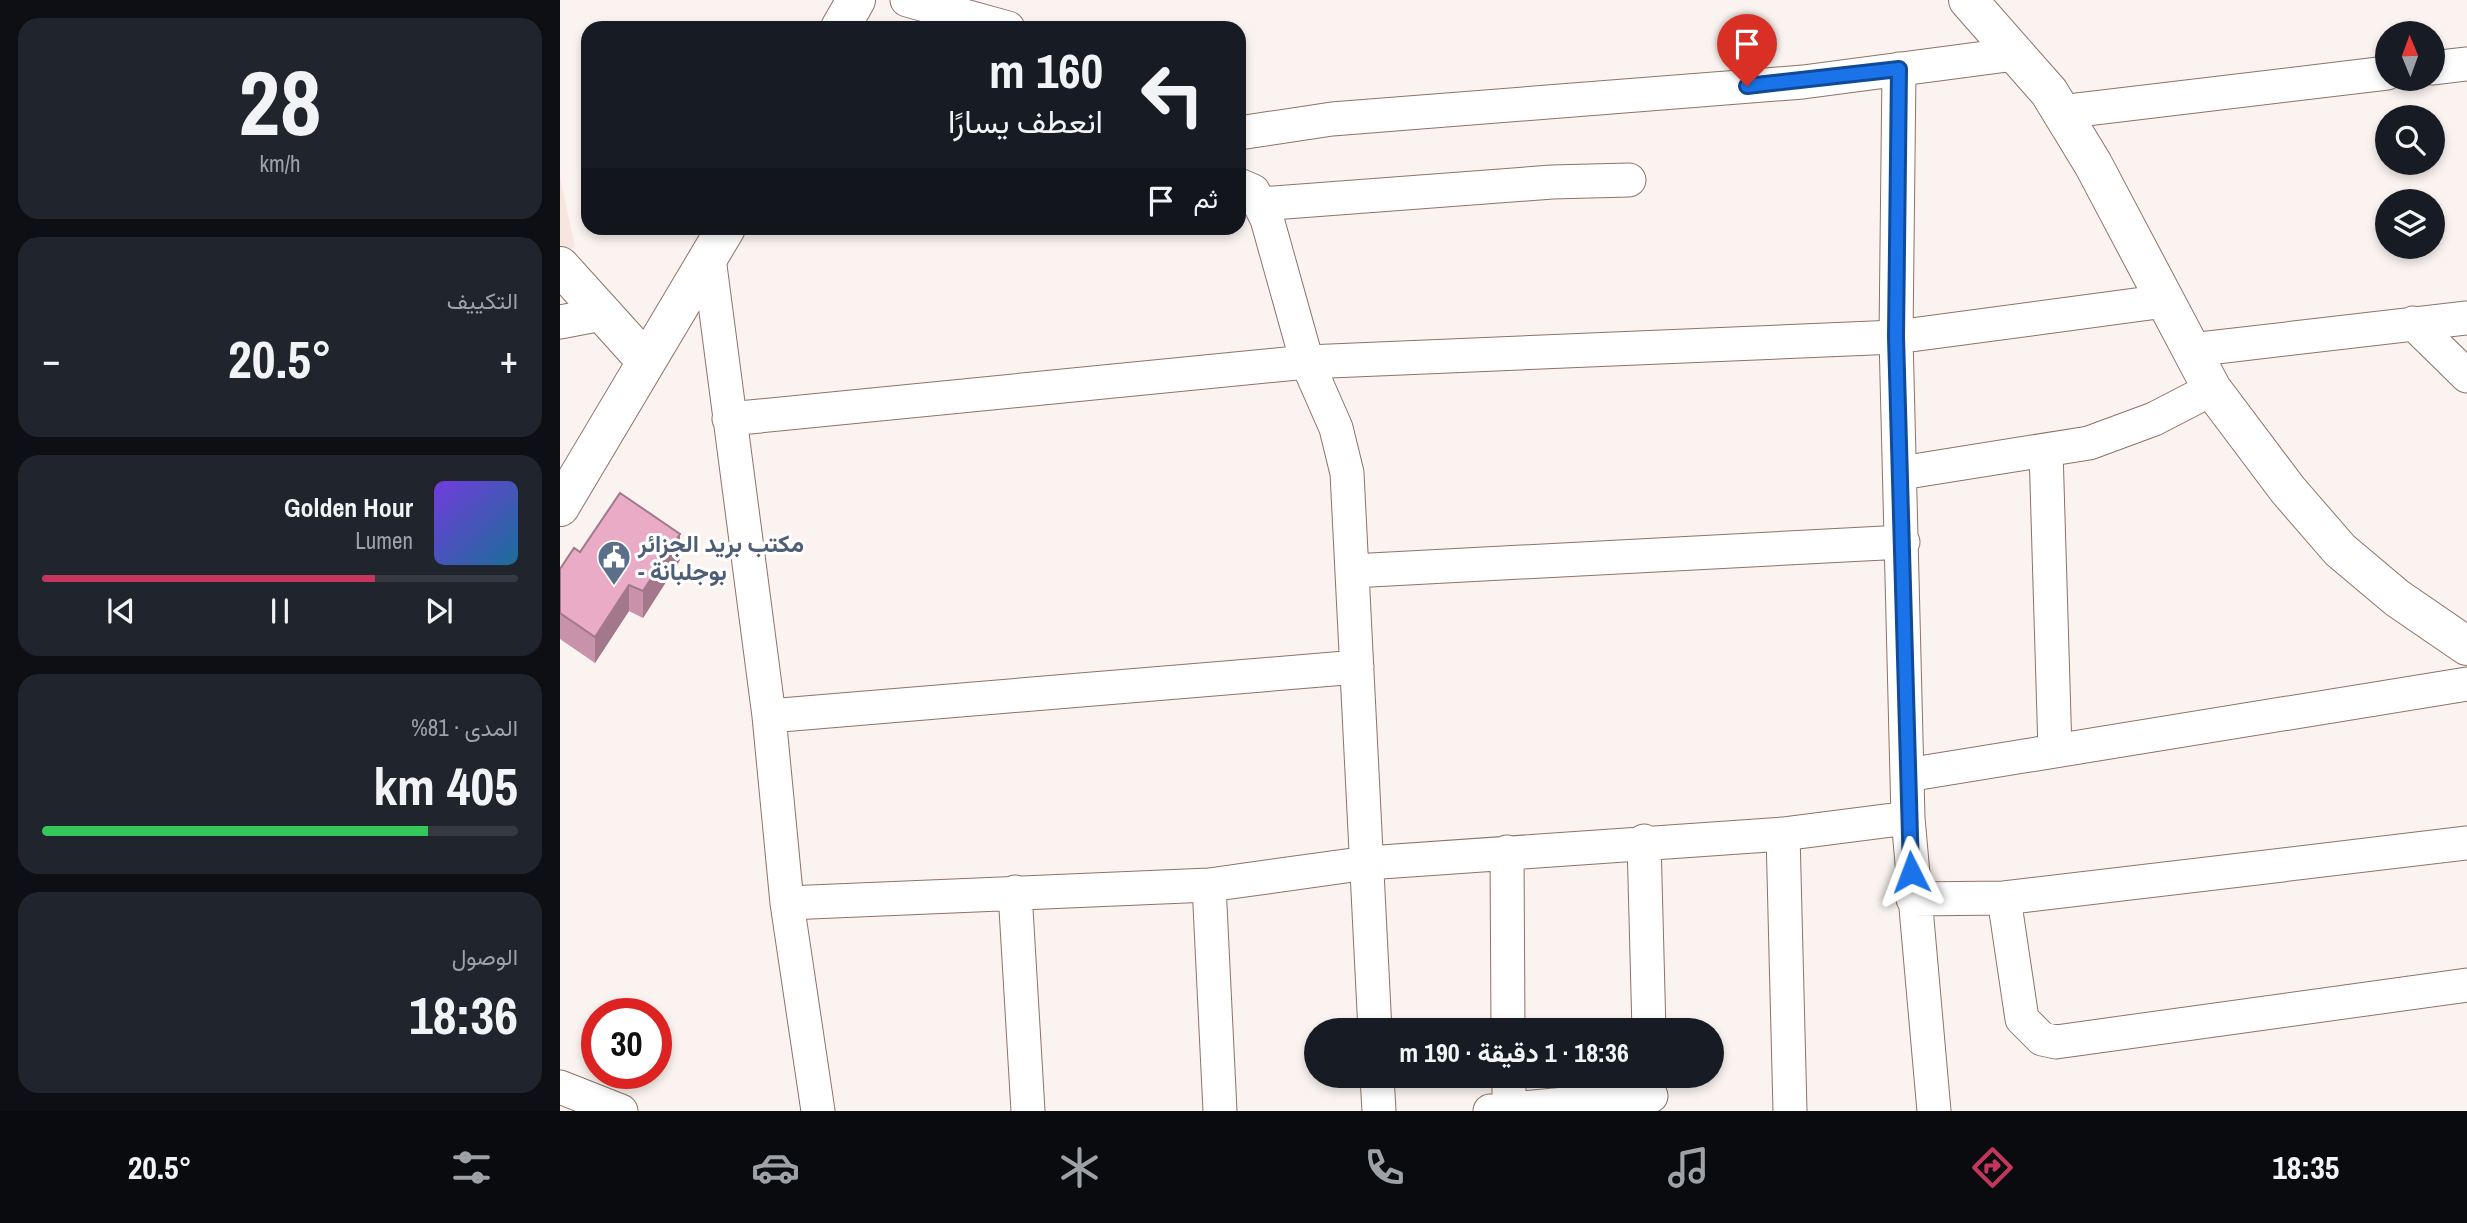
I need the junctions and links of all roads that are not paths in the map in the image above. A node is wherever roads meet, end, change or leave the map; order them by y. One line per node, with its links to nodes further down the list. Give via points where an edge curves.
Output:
1 (856, 0): 4 (street)
2 (907, 0): 5 (street)
3 (1968, 0): 6 (street)
4 (844, 21)
5 (983, 21)
6 (2015, 54): 9 (street); 11 (street)
7 (2467, 64): 8 (street)
8 (2445, 67)
9 (1899, 69): 12 (street, via 1802,82 1332,120); 22 (street)
10 (2375, 75): 11 (street)
11 (2061, 112): 17 (street)
12 (1246, 132)
13 (1629, 180): 14 (street)
14 (1250, 195): 25 (street)
15 (718, 243): 24 (street); 28 (street)
16 (560, 266): 18 (street)
17 (2165, 301): 22 (street); 23 (street)
18 (602, 314): 20 (street); 24 (street)
19 (2467, 318): 21 (street)
20 (560, 322)
21 (2413, 323): 23 (street); 26 (street)
22 (1896, 337): 25 (street); 30 (street)
23 (2191, 350): 27 (street)
24 (645, 360): 31 (street)
25 (1307, 362): 28 (street); 33 (street, via 1336,428 1347,473)
26 (2467, 376)
27 (2212, 389): 29 (street, via 2154,419 2090,443); 34 (street, via 2340,550 2397,598)
28 (729, 419): 37 (street)
29 (2046, 450): 30 (street); 38 (street)
30 (1901, 473): 32 (street)
31 (560, 507)
32 (1903, 542): 33 (street); 39 (street)
33 (1352, 571): 35 (street)
34 (2467, 646)
35 (1357, 667): 37 (street); 45 (street)
36 (2467, 684): 38 (street)
37 (769, 716): 50 (street)
38 (2055, 751): 39 (street)
39 (1907, 775): 40 (street)
40 (1908, 818): 41 (street); 49 (street)
41 (1783, 834): 42 (street); 65 (street)
42 (1644, 841): 44 (street); 54 (street)
43 (2467, 843): 48 (street)
44 (1507, 852): 45 (street); 53 (street)
45 (1367, 863): 46 (street); 52 (street)
46 (1209, 885): 47 (street); 63 (street)
47 (1015, 892): 50 (street); 62 (street)
48 (2004, 898): 49 (street); 51 (street, via 2022,1019 2042,1039 2056,1042)
49 (1913, 899): 66 (street)
50 (788, 903): 61 (street)
51 (2467, 985)
52 (1374, 1018)
53 (1508, 1018)
54 (1649, 1018)
55 (560, 1087): 60 (street)
56 (1378, 1088): 64 (street)
57 (1507, 1088): 59 (street)
58 (1651, 1095): 59 (street)
59 (1503, 1110)
60 (621, 1111)
61 (818, 1111)
62 (1028, 1111)
63 (1220, 1111)
64 (1379, 1111)
65 (1790, 1111)
66 (1934, 1111)

